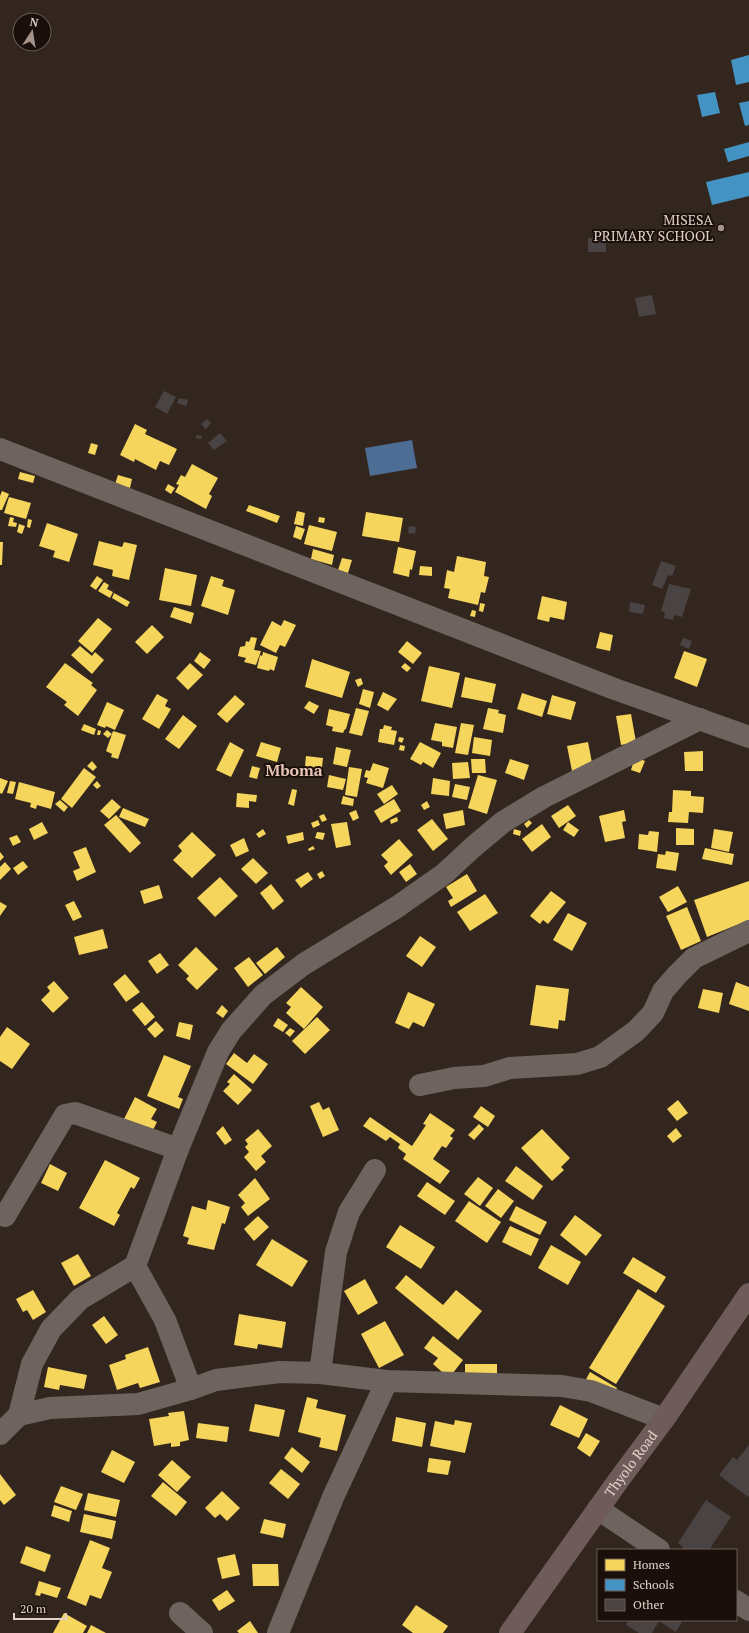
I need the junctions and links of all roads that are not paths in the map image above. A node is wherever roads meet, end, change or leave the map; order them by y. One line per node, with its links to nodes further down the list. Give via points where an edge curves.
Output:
1 (0, 449): 2 (street, via 605,685)
2 (700, 719): 3 (street); 6 (street, via 544,797 503,822 444,874 397,907 304,964 263,995 231,1031 218,1052)
3 (749, 737)
4 (749, 931): 5 (street, via 694,958 663,992 653,1013 636,1031 600,1056 577,1064 510,1068 484,1076 454,1078)
5 (420, 1085)
6 (178, 1149): 8 (street, via 75,1113 65,1115); 9 (street)
7 (375, 1170): 11 (street, via 349,1212 340,1237)
8 (5, 1216)
9 (135, 1266): 13 (street, via 165,1320); 14 (street, via 80,1299 51,1329 32,1364)
10 (749, 1294): 15 (highway, Thyolo Road)
11 (320, 1373): 12 (street); 13 (street, via 280,1372 216,1380)
12 (387, 1381): 15 (street, via 581,1388); 23 (street, via 334,1495)
13 (191, 1389): 14 (street, via 138,1404 50,1408)
14 (19, 1415): 16 (street)
15 (664, 1419): 17 (highway, Thyolo Road)
16 (0, 1434)
17 (598, 1509): 18 (street); 24 (highway, Thyolo Road)
18 (658, 1549)
19 (737, 1602): 20 (street)
20 (749, 1610)
21 (180, 1612): 22 (street)
22 (202, 1633)
23 (278, 1633)
24 (510, 1633)

